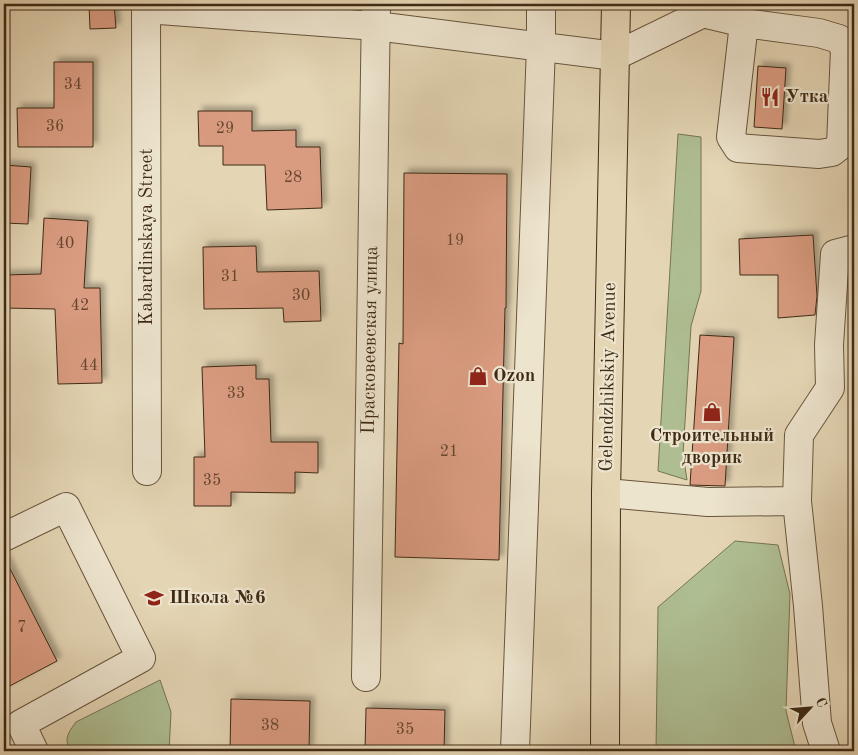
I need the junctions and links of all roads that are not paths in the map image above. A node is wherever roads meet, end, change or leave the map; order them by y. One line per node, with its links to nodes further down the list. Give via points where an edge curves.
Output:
1 (541, 4): 7 (street)
2 (616, 4): 8 (main road, Gelendzhikskiy Avenue)
3 (146, 6): 5 (street); 10 (street, Kabardinskaya Street)
4 (712, 9): 6 (street); 8 (street)
5 (376, 15): 7 (street); 14 (street, Прасковеевская улица)
6 (744, 23): 6 (street, via 819,33 839,39 845,49 841,145 832,152 819,154 738,148 731,137)
7 (541, 46): 8 (street); 16 (street)
8 (615, 56): 11 (main road, Gelendzhikskiy Avenue)
9 (854, 249): 12 (street, via 835,254 829,344 830,388 800,435)
10 (147, 471)
11 (606, 493): 12 (street, via 708,502); 17 (main road, Gelendzhikskiy Avenue)
12 (797, 501): 18 (street, via 817,723)
13 (4, 537): 15 (street, via 66,507 141,658 21,724)
14 (366, 677)
15 (34, 751)
16 (515, 751)
17 (605, 751)
18 (826, 751)

